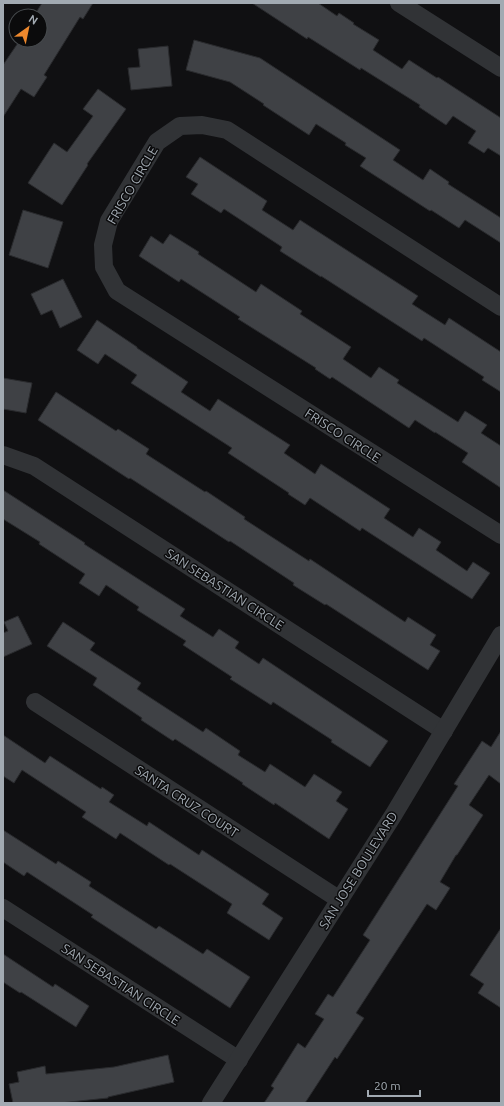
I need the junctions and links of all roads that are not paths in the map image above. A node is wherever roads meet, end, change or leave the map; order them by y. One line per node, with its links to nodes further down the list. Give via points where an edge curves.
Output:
1 (399, 3): 2 (street)
2 (501, 68)
3 (501, 307): 5 (street, FRISCO CIRCLE, via 226,130 202,125 180,126 157,142 109,221 103,245 104,267 117,291)
4 (3, 455): 8 (street, SAN SEBASTIAN CIRCLE, via 34,466)
5 (501, 535)
6 (501, 635): 8 (street, SAN JOSE BOULEVARD)
7 (35, 702): 9 (street, SANTA CRUZ COURT)
8 (444, 731): 9 (street, SAN JOSE BOULEVARD)
9 (340, 900): 11 (street, SAN JOSE BOULEVARD)
10 (3, 908): 11 (street, SAN SEBASTIAN CIRCLE)
11 (238, 1060): 12 (street, SAN JOSE BOULEVARD)
12 (212, 1103)

